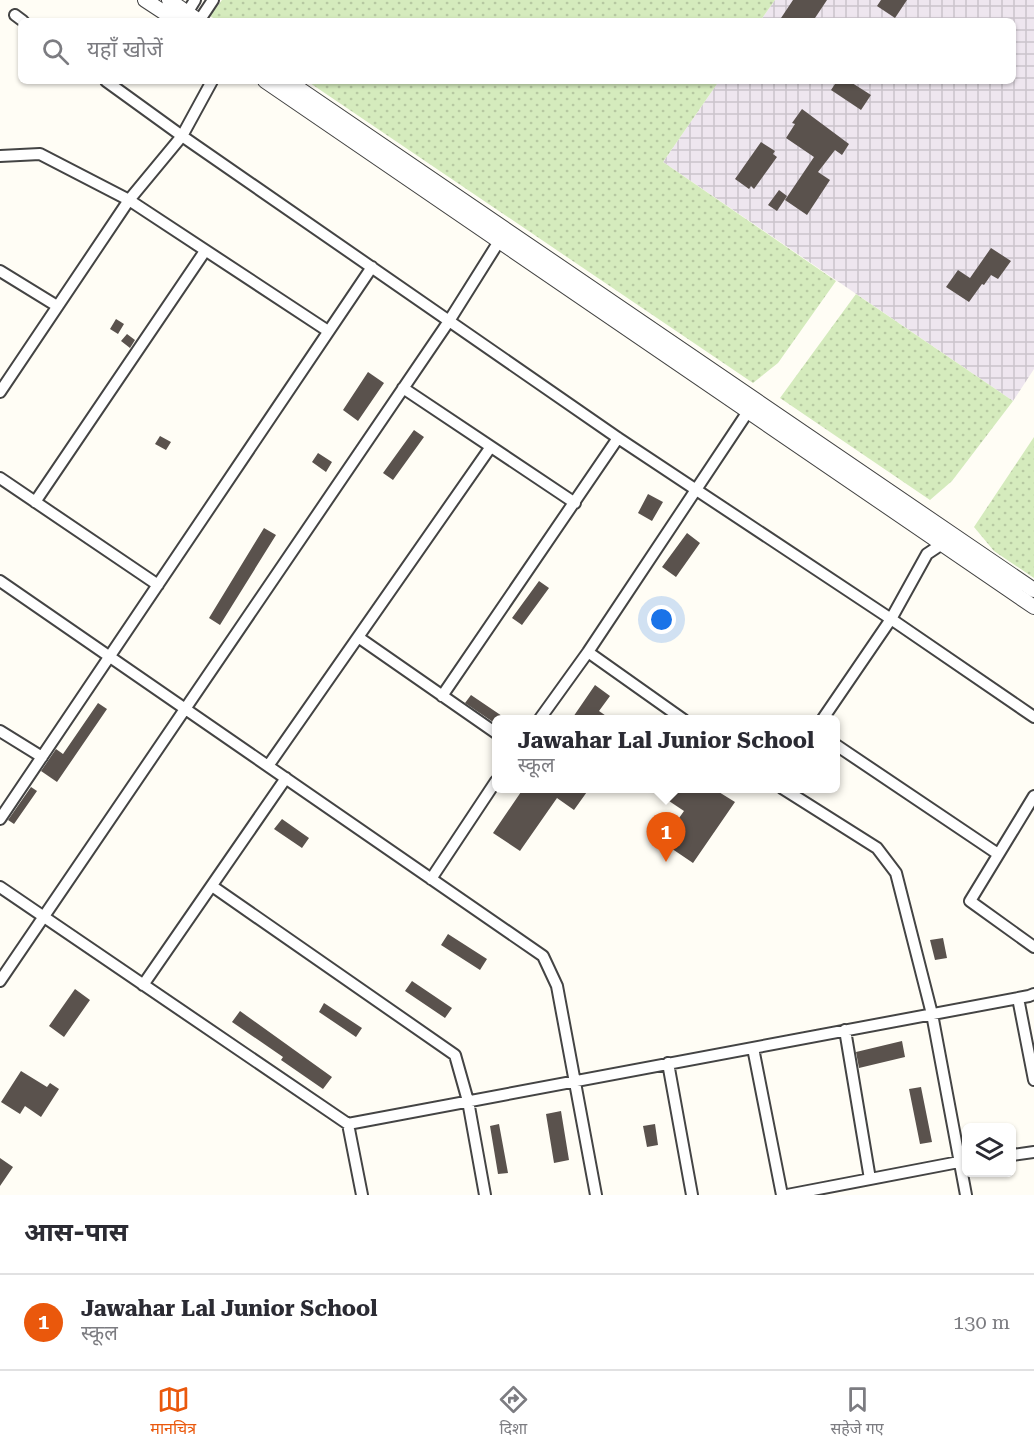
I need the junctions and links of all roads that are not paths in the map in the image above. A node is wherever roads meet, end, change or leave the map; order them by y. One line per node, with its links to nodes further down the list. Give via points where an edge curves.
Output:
1 (145, 0): 5 (street)
2 (169, 0): 5 (street)
3 (195, 0): 5 (street)
4 (213, 0): 6 (street)
5 (182, 18)
6 (201, 18)
7 (110, 84): 11 (street)
8 (210, 84): 11 (street)
9 (270, 84): 14 (street)
10 (292, 84): 14 (street)
11 (182, 136): 13 (street); 16 (street)
12 (0, 156): 13 (street, via 40,154)
13 (129, 200): 15 (street); 18 (street)
14 (503, 236): 19 (street); 23 (street)
15 (205, 251): 20 (street); 28 (street)
16 (372, 267): 19 (street); 20 (street)
17 (0, 271): 18 (street)
18 (57, 306): 22 (street)
19 (449, 321): 21 (street); 24 (street)
20 (327, 332): 35 (street)
21 (403, 388): 25 (street); 43 (street)
22 (0, 392)
23 (752, 406): 27 (street); 30 (street); 31 (street)
24 (618, 438): 27 (street); 29 (street)
25 (490, 448): 29 (street); 39 (street)
26 (0, 478): 28 (street)
27 (696, 489): 38 (street); 40 (street)
28 (35, 502): 35 (street)
29 (575, 503): 42 (street)
30 (933, 521): 31 (street); 32 (street)
31 (923, 533): 32 (street); 33 (street)
32 (945, 538): 33 (street); 36 (street); 37 (street)
33 (927, 554): 38 (street)
34 (0, 581): 41 (street)
35 (158, 585): 41 (street)
36 (1034, 590)
37 (1034, 607)
38 (891, 619): 46 (street); 47 (street)
39 (358, 637): 42 (street); 52 (street)
40 (588, 652): 44 (street); 45 (street)
41 (109, 656): 43 (street); 51 (street)
42 (442, 696): 48 (street)
43 (184, 708): 52 (street); 63 (street)
44 (543, 715)
45 (677, 715)
46 (825, 715)
47 (1034, 717)
48 (492, 730)
49 (0, 731): 51 (street)
50 (840, 747): 59 (street)
51 (42, 757): 58 (street)
52 (267, 766): 53 (street)
53 (286, 778): 60 (street); 61 (street)
54 (492, 787): 60 (street)
55 (788, 793): 68 (street, via 877,848 896,873)
56 (1034, 795): 57 (street)
57 (1030, 813): 59 (street)
58 (0, 819)
59 (998, 854): 64 (street, via 970,901)
60 (431, 879): 73 (street, via 543,956 557,986)
61 (212, 886): 66 (street); 74 (street, via 455,1054)
62 (0, 887): 63 (street)
63 (43, 916): 65 (street); 66 (street)
64 (1034, 946)
65 (0, 981)
66 (143, 985): 75 (street)
67 (1029, 997): 68 (street); 72 (street)
68 (932, 1014): 69 (street); 78 (street)
69 (845, 1030): 70 (street); 81 (street)
70 (753, 1048): 71 (street); 86 (street)
71 (668, 1063): 73 (street); 85 (street)
72 (1034, 1080)
73 (575, 1081): 74 (street); 84 (street)
74 (468, 1101): 75 (street); 83 (street)
75 (348, 1124): 82 (street)
76 (1034, 1152): 77 (street)
77 (1016, 1154)
78 (962, 1156)
79 (962, 1161): 81 (street)
80 (964, 1177): 88 (street)
81 (870, 1179): 87 (street)
82 (362, 1195)
83 (485, 1195)
84 (596, 1195)
85 (692, 1195)
86 (782, 1195)
87 (788, 1195)
88 (966, 1195)

